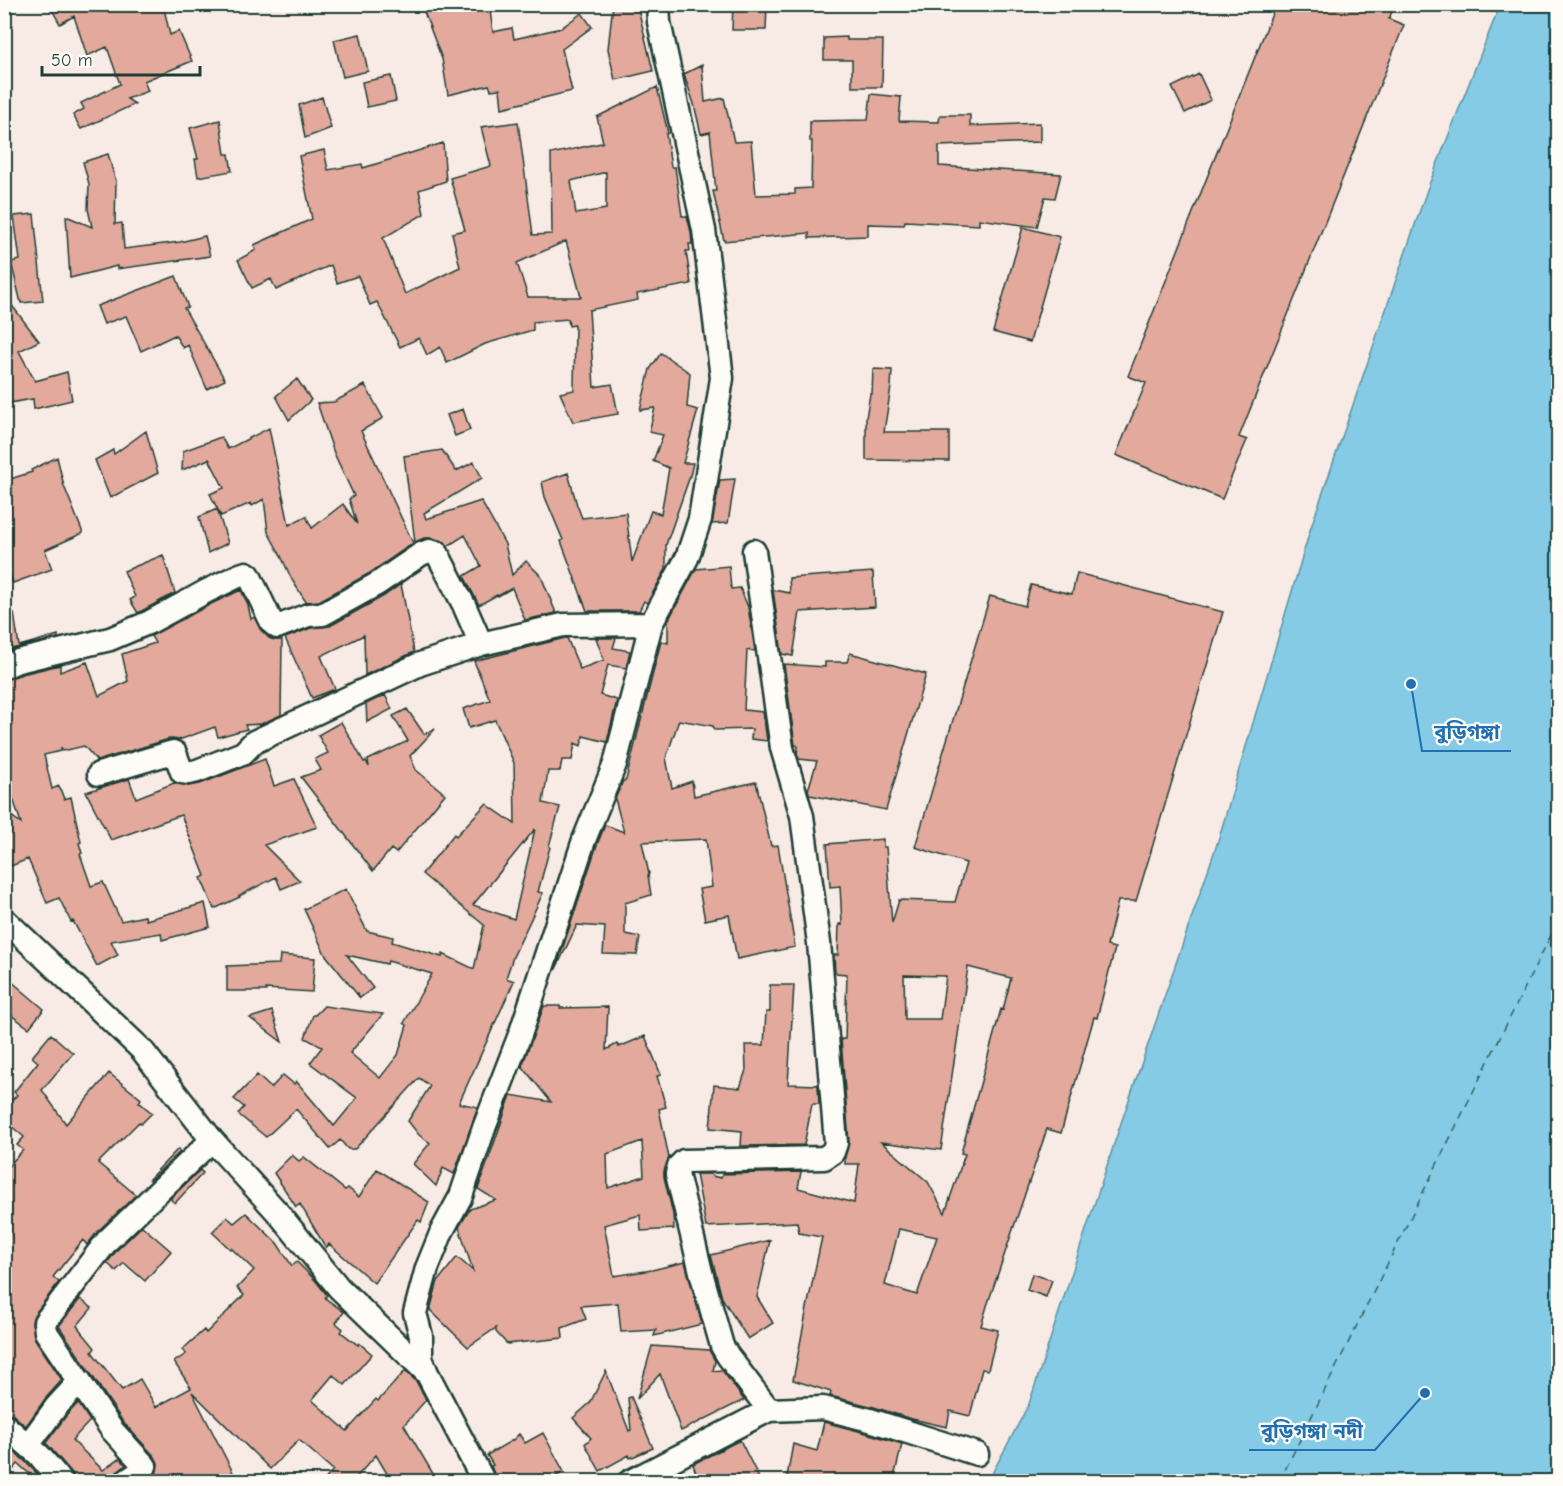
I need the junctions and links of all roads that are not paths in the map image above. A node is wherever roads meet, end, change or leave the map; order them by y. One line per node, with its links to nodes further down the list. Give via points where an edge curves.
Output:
1 (658, 4): 3 (street, via 704,230 722,378 700,519 687,558)
2 (754, 551): 11 (street, via 782,748 802,816 819,943 836,1143 833,1152 824,1158 684,1161 677,1174 722,1346)
3 (651, 624): 4 (street, via 563,625); 9 (street, via 615,764 584,840 521,1032 461,1196 427,1268 415,1313)
4 (480, 644): 5 (street, via 437,553 429,551 323,614 308,615 277,627 246,573 110,639); 6 (street, via 420,664 254,742 243,753 197,771 182,772 172,752)
5 (4, 667)
6 (99, 774)
7 (4, 919): 8 (street, via 142,1050)
8 (212, 1140): 9 (street, via 339,1288); 10 (street, via 107,1241 45,1322 46,1332)
9 (427, 1373): 17 (street)
10 (80, 1381): 13 (street); 16 (street, via 112,1430 145,1466)
11 (769, 1410): 14 (street, via 823,1408); 18 (street)
12 (4, 1425): 13 (street)
13 (28, 1445): 15 (street)
14 (977, 1454)
15 (62, 1482)
16 (125, 1482)
17 (484, 1482)
18 (629, 1482)

